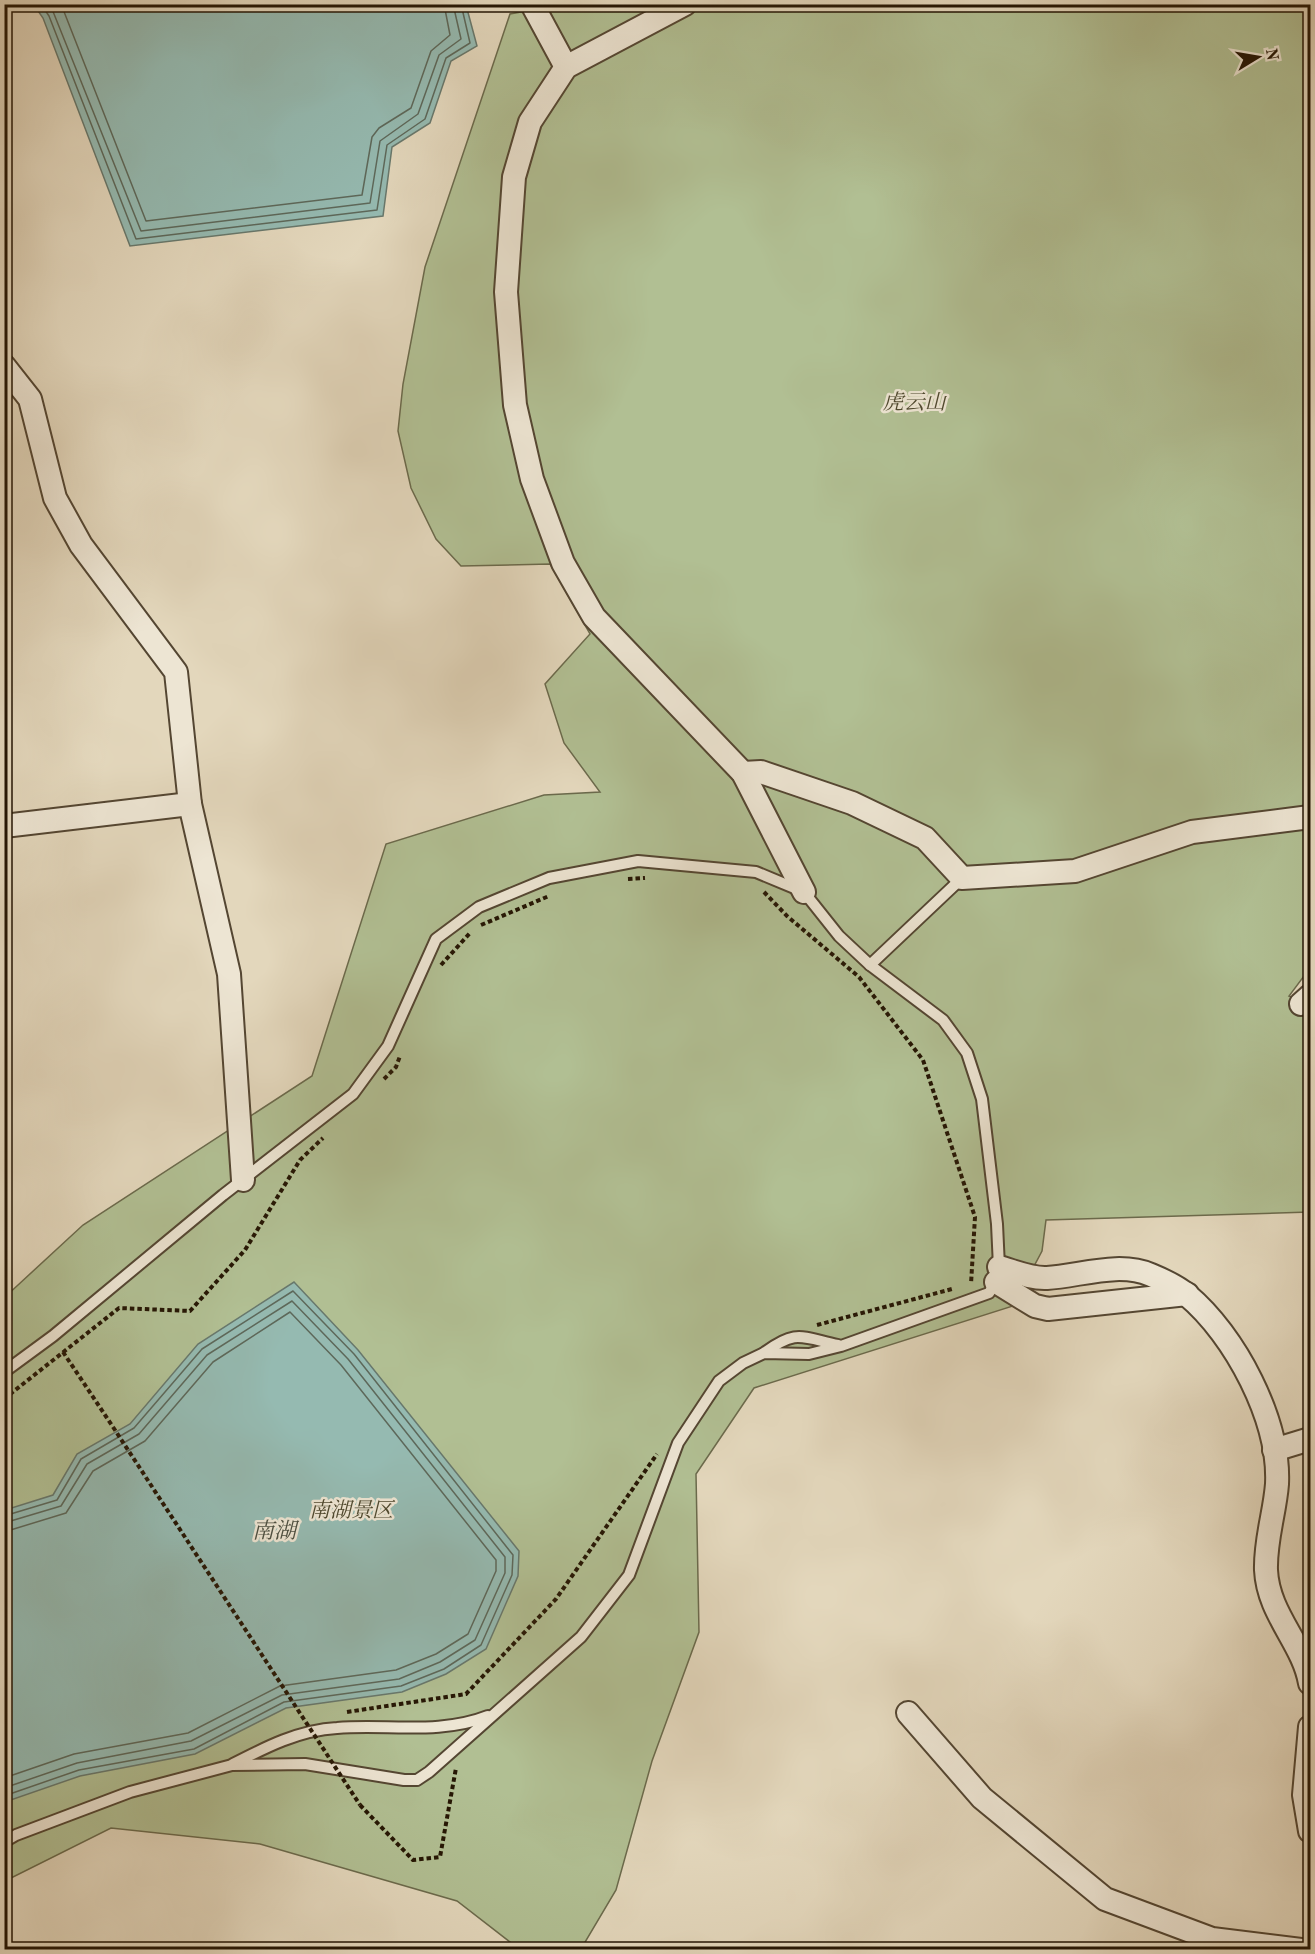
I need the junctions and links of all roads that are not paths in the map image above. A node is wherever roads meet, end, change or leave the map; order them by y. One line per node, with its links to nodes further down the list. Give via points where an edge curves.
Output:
1 (532, 4): 3 (street)
2 (685, 4): 3 (street)
3 (566, 68): 5 (street, via 530,122 514,177 506,292 514,405 532,479 563,563 594,617)
4 (4, 366): 6 (street, via 30,399 55,498 76,536 176,672)
5 (743, 773): 9 (street, via 761,772 852,803 925,838); 10 (street)
6 (190, 804): 8 (street); 12 (street, via 229,974)
7 (1311, 817): 9 (street, via 1192,832 1075,872)
8 (4, 826)
9 (962, 878): 11 (lane)
10 (804, 892): 11 (lane, via 839,936); 12 (lane, via 756,872 638,861 549,878 479,908 436,939 388,1046 353,1094)
11 (870, 965): 13 (lane, via 943,1020 967,1053 982,1099 997,1224)
12 (243, 1179): 17 (lane)
13 (998, 1274): 14 (street, via 1045,1279 1112,1270 1149,1274); 14 (street, via 1035,1306 1048,1309); 15 (lane, via 989,1293 976,1299)
14 (1187, 1294): 19 (street, via 1217,1327 1244,1366 1265,1410)
15 (841, 1346): 16 (lane, via 809,1354); 16 (lane, via 800,1335 783,1338)
16 (764, 1353): 21 (lane, via 719,1381 678,1443 629,1575 581,1637)
17 (4, 1372)
18 (1311, 1439): 19 (street)
19 (1274, 1450): 20 (street, via 1277,1483 1266,1570 1277,1615)
20 (1311, 1683)
21 (496, 1713): 24 (lane, via 462,1725 336,1728 298,1734); 24 (lane, via 417,1780 379,1778 305,1764)
22 (908, 1713): 27 (street, via 982,1798 1105,1899 1212,1939)
23 (1311, 1727): 25 (street, via 1304,1795)
24 (232, 1765): 26 (lane, via 130,1792)
25 (1311, 1831)
26 (4, 1842)
27 (1301, 1950)

